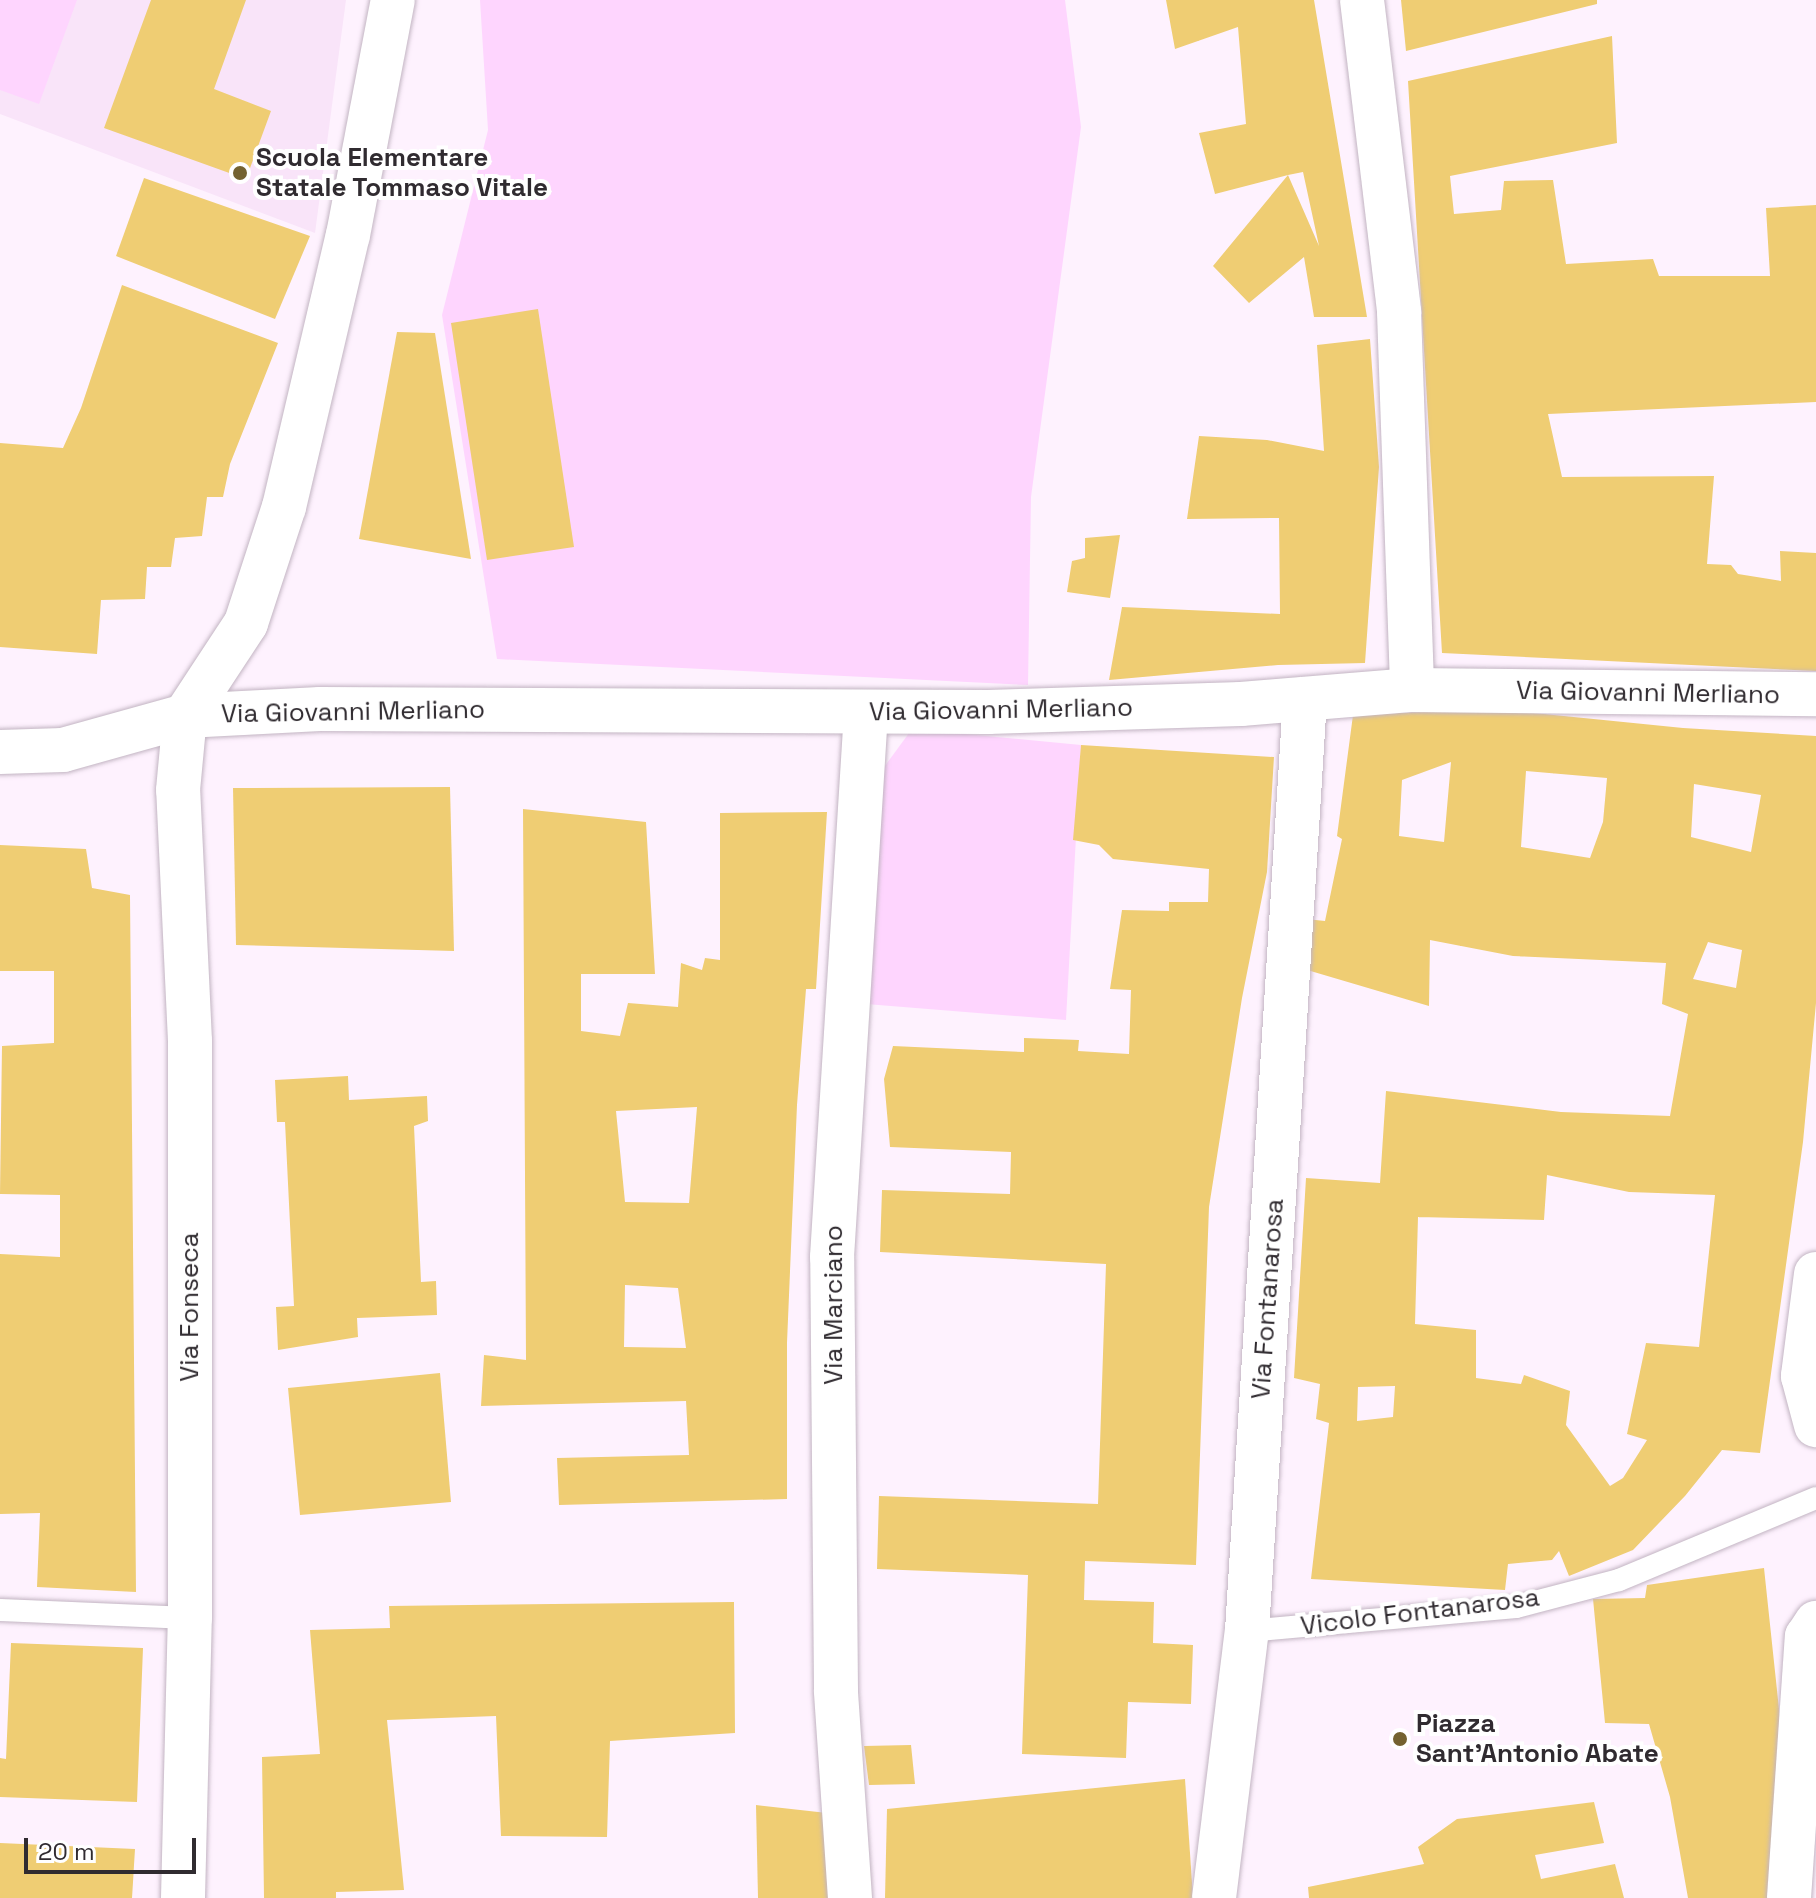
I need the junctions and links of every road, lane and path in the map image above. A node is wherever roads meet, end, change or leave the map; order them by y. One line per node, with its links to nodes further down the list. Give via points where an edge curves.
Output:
1 (393, 0): 7 (street, via 348,235 284,507 246,623)
2 (1362, 0): 3 (street, via 1399,312)
3 (1412, 690): 4 (street, Via Giovanni Merliano); 5 (street, Via Giovanni Merliano)
4 (1816, 694)
5 (1305, 699): 6 (street, Via Giovanni Merliano); 15 (street, Via Fontanarosa)
6 (866, 712): 7 (street, Via Giovanni Merliano, via 335,709); 17 (street, Via Marciano, via 832,1257 836,1690)
7 (185, 716): 8 (street, Via Giovanni Merliano, via 63,750); 13 (street, Via Fonseca, via 178,790 190,1041)
8 (0, 752)
9 (1816, 1274): 10 (street, via 1803,1376)
10 (1816, 1425)
11 (1816, 1498): 15 (lane, Vicolo Fontanarosa, via 1619,1580 1516,1607)
12 (0, 1610): 13 (lane)
13 (190, 1618): 16 (street, Via Fonseca)
14 (1816, 1623): 19 (street, via 1807,1637)
15 (1247, 1631): 18 (street, Via Fontanarosa)
16 (183, 1898)
17 (850, 1898)
18 (1214, 1898)
19 (1789, 1898)

